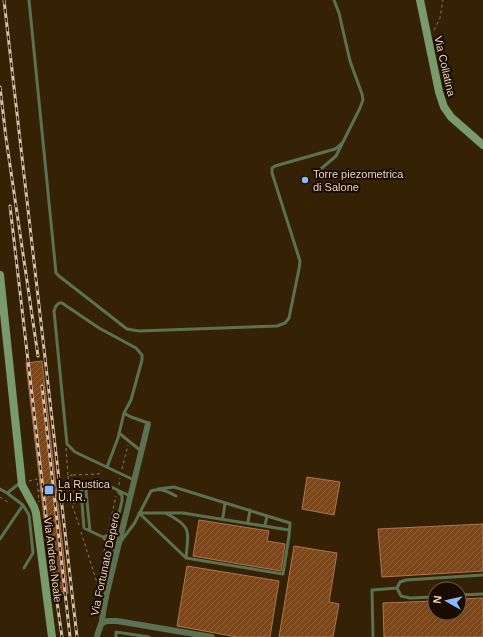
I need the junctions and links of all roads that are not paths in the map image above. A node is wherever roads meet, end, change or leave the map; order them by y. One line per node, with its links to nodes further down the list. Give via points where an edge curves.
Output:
1 (29, 0): 4 (lane, via 55,270 59,276 127,329 139,331 277,326 286,323 300,263 272,168 335,149)
2 (334, 0): 4 (lane, via 350,61 363,96 360,108)
3 (420, 0): 5 (street, Via Collatina, via 444,107 451,117)
4 (343, 142): 6 (lane, via 334,158)
5 (483, 145)
6 (316, 173)
7 (0, 275): 14 (street, Via Andrea Noale)
8 (124, 413): 9 (lane); 10 (lane); 12 (lane, via 131,400 142,360 141,353 62,303 58,304 54,311 67,444 75,452)
9 (148, 424): 11 (street, Via Fortunato Depero)
10 (119, 433): 11 (lane); 12 (lane)
11 (141, 451): 13 (street, Via Fortunato Depero)
12 (107, 467): 13 (lane)
13 (134, 480): 20 (street, Via Fortunato Depero)
14 (21, 482): 19 (lane); 47 (street, Via Andrea Noale, via 36,513)
15 (88, 483): 18 (lane, via 96,481); 32 (lane, via 86,491); 32 (lane, via 81,491 84,528)
16 (0, 489): 19 (lane)
17 (158, 489): 21 (lane); 22 (lane, via 174,487); 25 (lane, via 151,491)
18 (118, 490): 20 (lane); 33 (lane, via 122,496 115,531)
19 (7, 493): 23 (lane)
20 (130, 496): 35 (street, Via Fortunato Depero)
21 (176, 496)
22 (225, 503): 24 (lane); 28 (lane)
23 (23, 505): 34 (lane); 38 (lane, via 29,515 32,553)
24 (250, 510): 27 (lane); 29 (lane)
25 (139, 514): 26 (lane); 35 (lane); 37 (lane)
26 (165, 514): 31 (lane, via 183,514); 37 (lane, via 180,521 188,532)
27 (267, 516): 30 (lane); 31 (lane, via 290,523)
28 (223, 518)
29 (248, 522)
30 (266, 525)
31 (289, 530): 37 (lane, via 283,574)
32 (90, 531): 33 (lane)
33 (103, 537): 36 (lane)
34 (0, 539)
35 (119, 544): 36 (street, Via Fortunato Depero)
36 (117, 552): 44 (street, Via Fortunato Depero, via 102,612)
37 (186, 558)
38 (24, 568)
39 (483, 575): 40 (lane, via 406,580 400,582)
40 (397, 588): 43 (lane, via 401,596); 53 (lane, via 372,590)
41 (483, 594): 42 (lane)
42 (467, 595)
43 (427, 597)
44 (102, 623): 45 (street, Via Fortunato Depero, via 113,620); 48 (street)
45 (193, 635): 52 (street, Via Fortunato Depero)
46 (133, 636): 49 (lane, via 116,632); 50 (lane)
47 (52, 637)
48 (97, 637)
49 (116, 637)
50 (144, 637): 51 (lane)
51 (149, 637)
52 (212, 637)
53 (373, 637)

